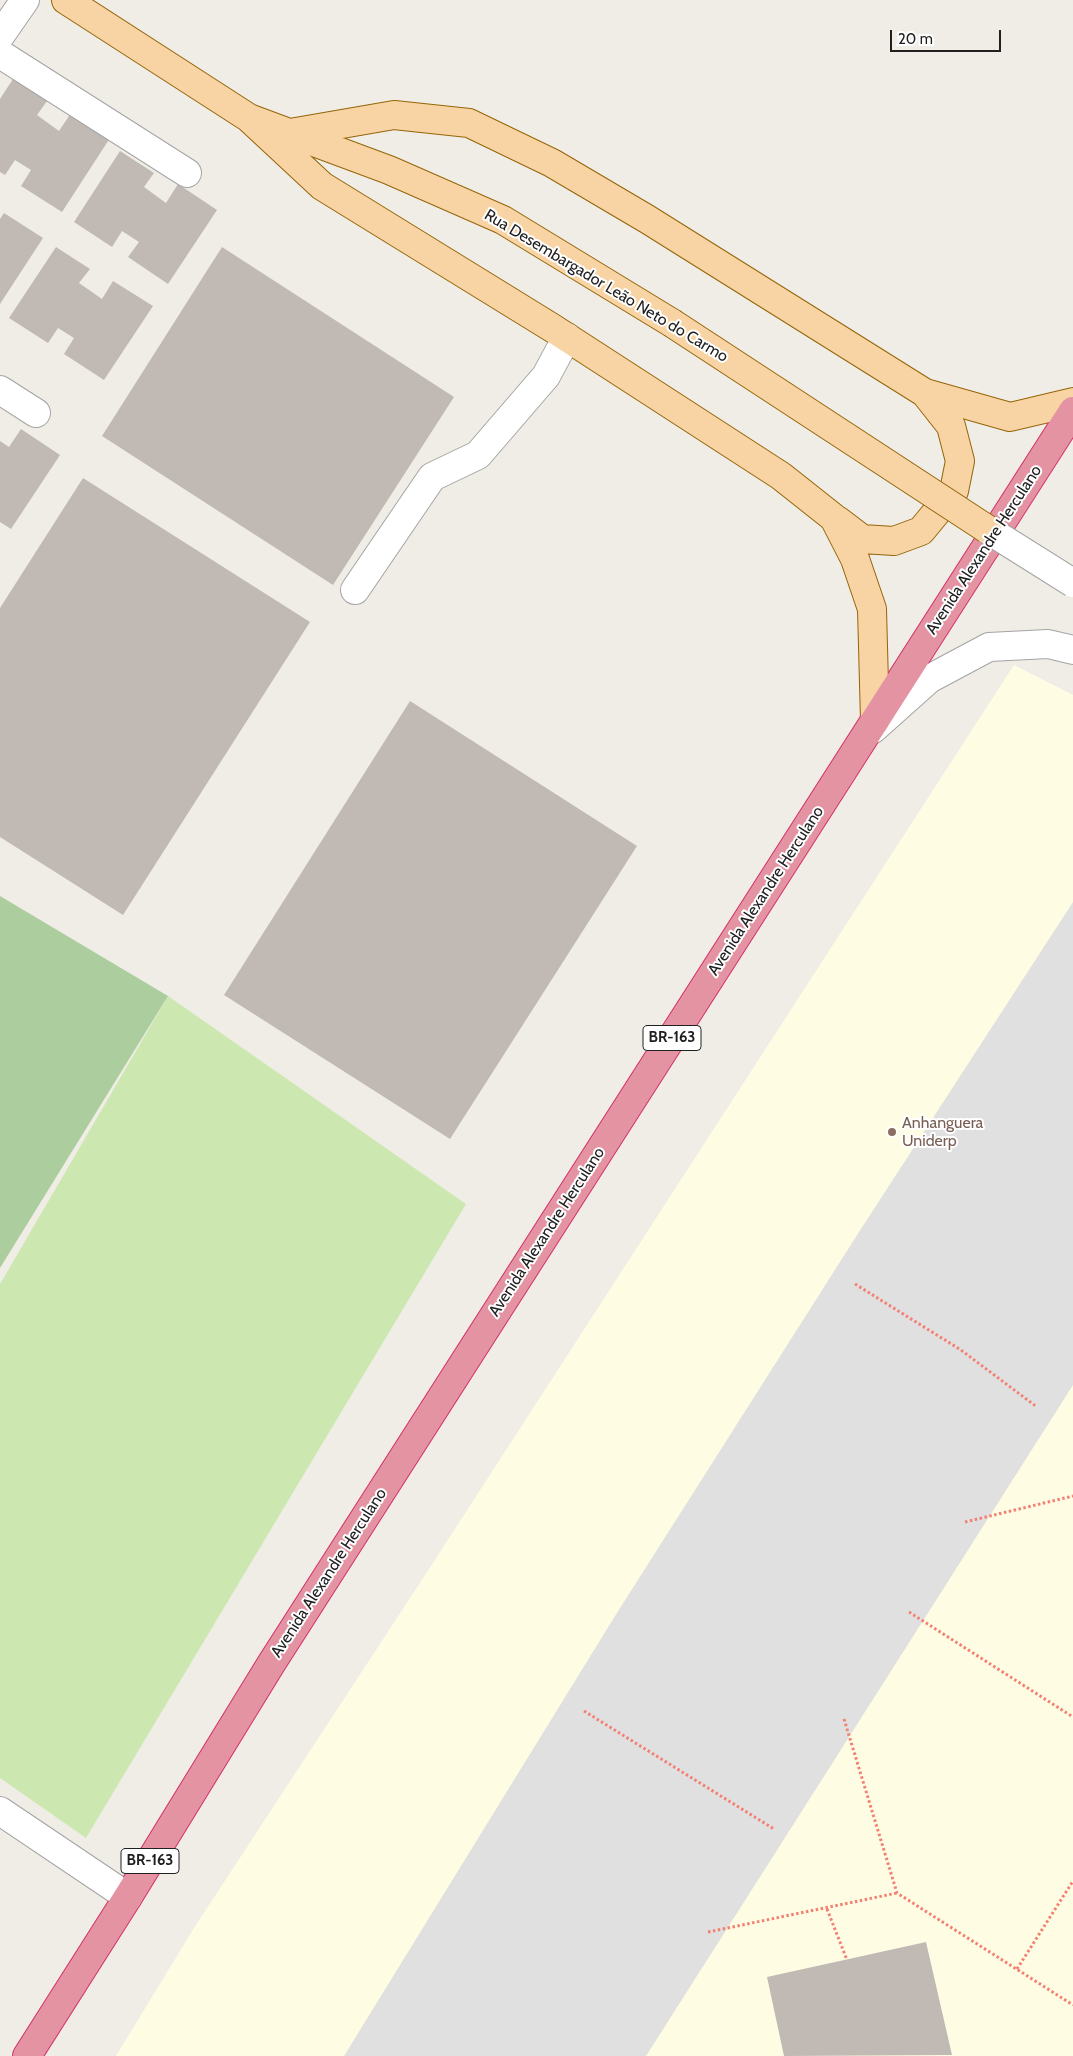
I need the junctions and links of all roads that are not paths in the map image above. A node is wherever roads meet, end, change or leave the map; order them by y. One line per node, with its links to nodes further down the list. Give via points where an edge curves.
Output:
1 (24, 0): 3 (street)
2 (66, 0): 5 (main road, Rua Desembargador Leão Neto do Carmo)
3 (0, 36)
4 (0, 54): 7 (street)
5 (249, 118): 6 (main road, Rua Desembargador Leão Neto do Carmo); 8 (main road, via 322,186)
6 (290, 133): 10 (main road, via 394,115 470,123 552,163 639,214); 15 (main road, Rua Desembargador Leão Neto do Carmo, bridge, via 389,170 502,220 672,323)
7 (187, 173)
8 (567, 338): 14 (main road, via 781,476); 17 (street, via 546,376 478,455 432,477)
9 (0, 390): 13 (street)
10 (925, 393): 11 (main road, via 1010,417); 14 (main road, via 951,426 960,461 954,491 921,532 894,541 862,539)
11 (1073, 402)
12 (1073, 411): 19 (highway, Avenida Alexandre Herculano / BR-163)
13 (36, 413)
14 (834, 518): 19 (main road, via 855,559 872,609)
15 (986, 529): 16 (street, Rua Desembargador Leão Neto do Carmo, bridge)
16 (1073, 583)
17 (355, 590)
18 (1073, 650): 19 (street, via 1048,644 989,646 929,679)
19 (869, 730): 21 (highway, Avenida Alexandre Herculano / BR-163, via 271,1664)
20 (0, 1811): 21 (street)
21 (128, 1897): 22 (highway, Avenida Alexandre Herculano / BR-163)
22 (27, 2056)

